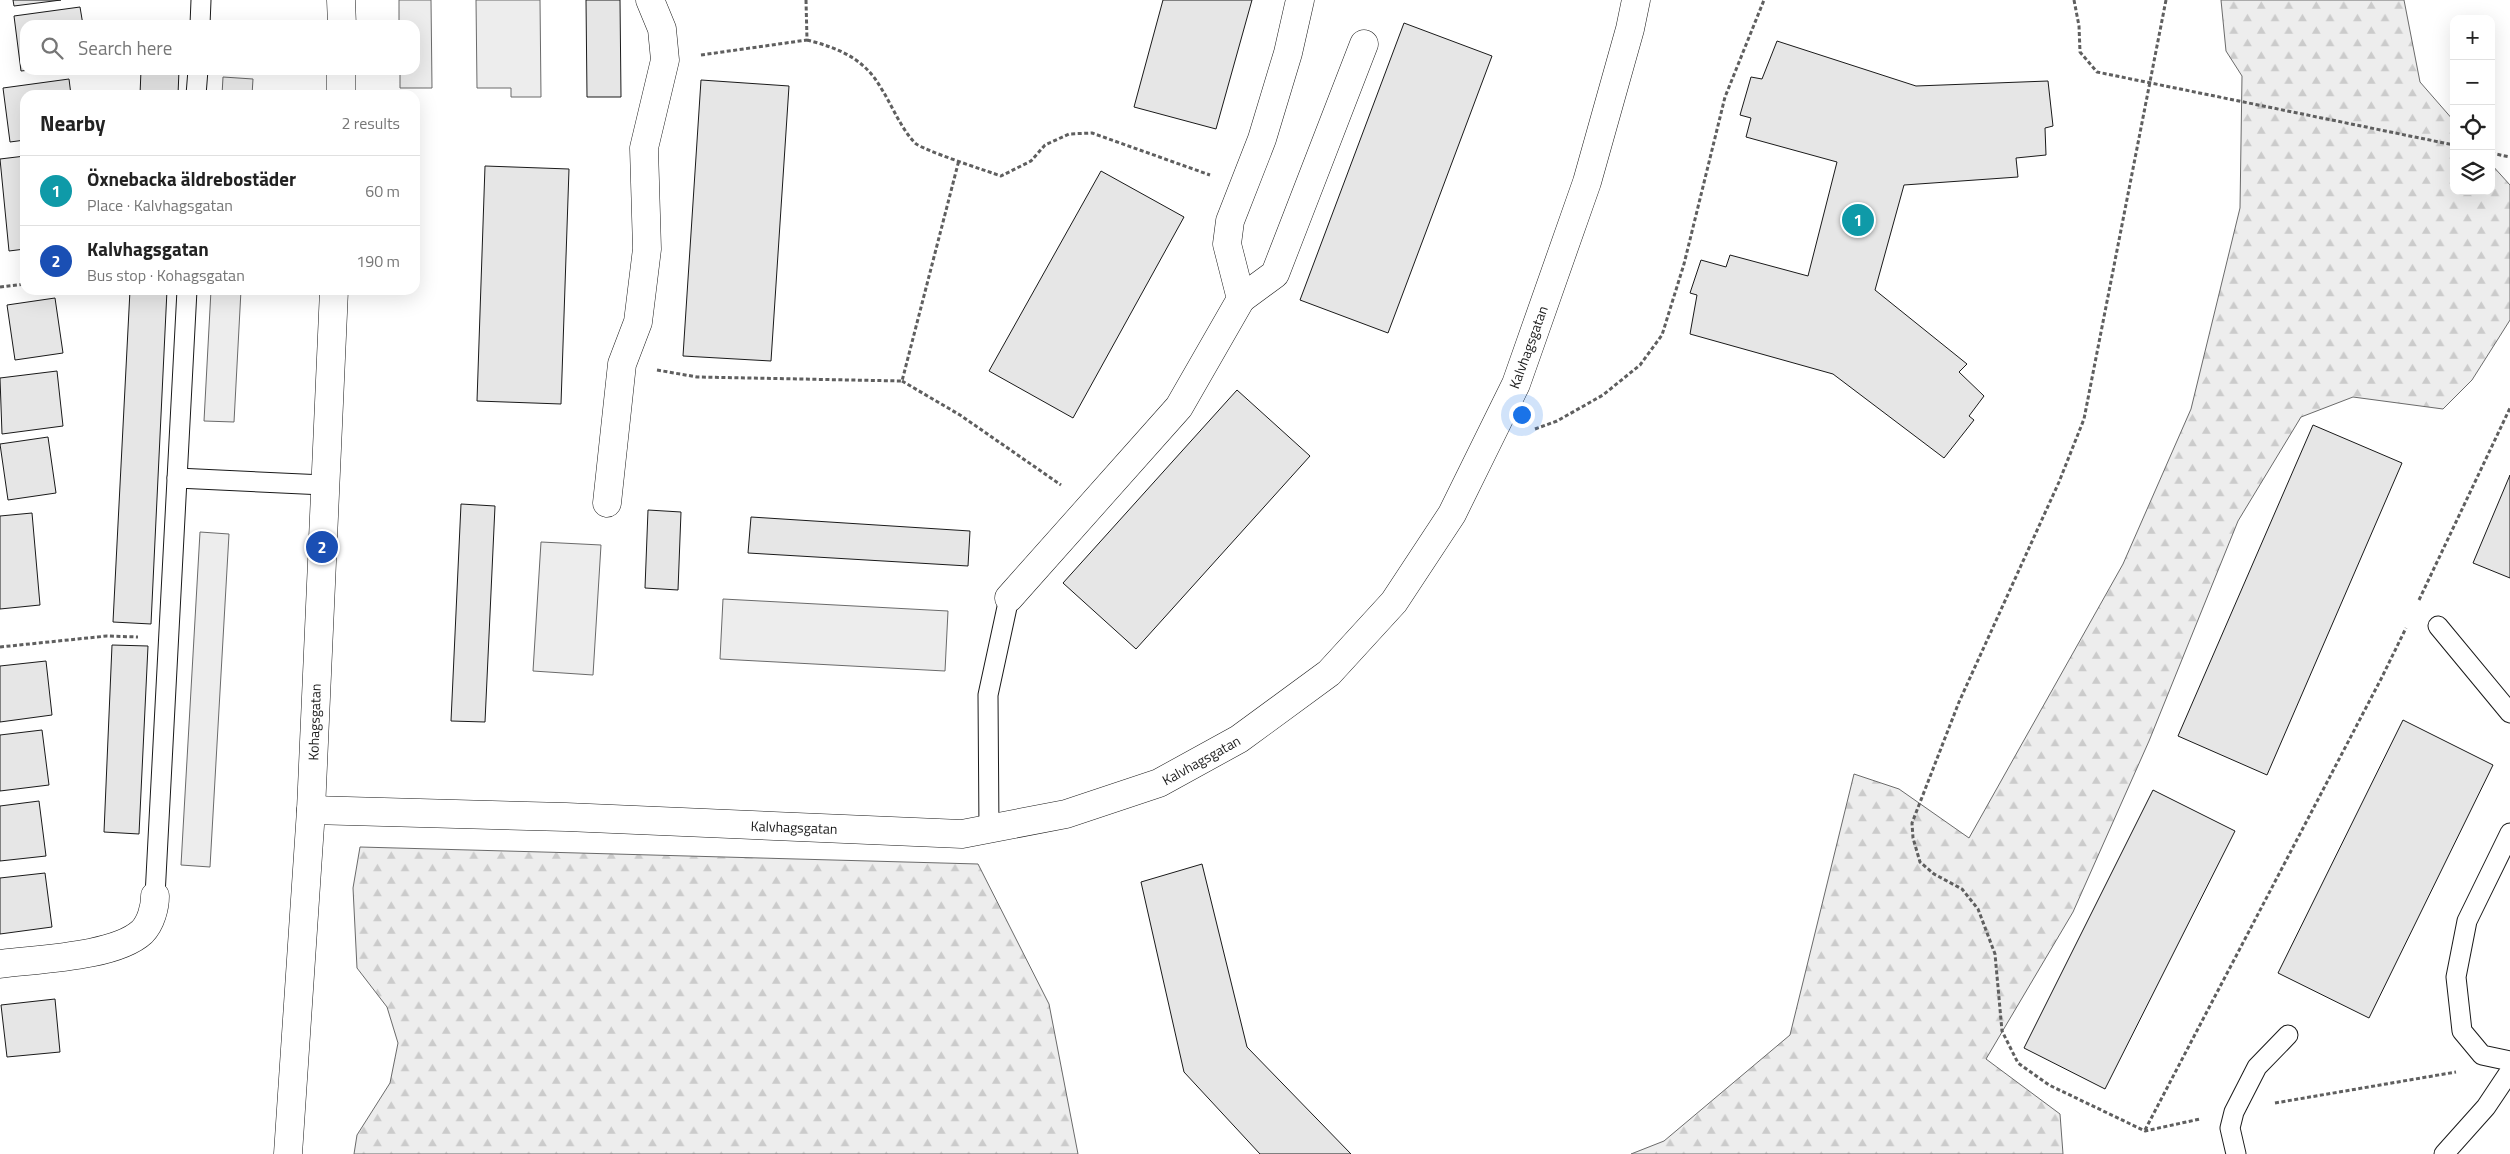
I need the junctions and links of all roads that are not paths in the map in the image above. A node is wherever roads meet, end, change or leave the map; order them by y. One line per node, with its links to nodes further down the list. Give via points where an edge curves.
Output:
1 (201, 0): 6 (lane)
2 (341, 0): 7 (street)
3 (650, 0): 18 (street, via 662,29 665,60 644,148 647,249 638,322 622,364)
4 (1300, 0): 15 (street, via 1262,139 1230,220 1227,244)
5 (1636, 0): 23 (street, Kalvhagsgatan, via 1587,182 1516,384 1452,514 1394,602 1329,673 1239,739 1159,784 1066,814)
6 (200, 20)
7 (342, 20)
8 (1364, 44): 15 (street, via 1276,274)
9 (198, 75): 11 (lane)
10 (341, 75): 12 (street)
11 (196, 90)
12 (341, 90)
13 (187, 295): 16 (lane)
14 (334, 295): 17 (street, Kohagsgatan)
15 (1241, 299): 19 (street, via 1179,408)
16 (177, 478): 17 (lane); 25 (lane)
17 (324, 485): 22 (street, Kohagsgatan)
18 (607, 504)
19 (1009, 598): 23 (lane, via 988,695)
20 (2438, 626): 21 (lane)
21 (2510, 713)
22 (310, 810): 23 (street, Kalvhagsgatan, via 962,834); 30 (street, Kohagsgatan)
23 (989, 830)
24 (2510, 833): 28 (lane, via 2468,921 2456,976 2462,1031 2482,1055)
25 (155, 896): 26 (street, via 155,906 143,931 123,944 103,951)
26 (0, 964)
27 (2288, 1035): 31 (lane, via 2257,1067 2234,1112 2230,1128)
28 (2510, 1061)
29 (2510, 1071): 32 (lane, via 2486,1107)
30 (288, 1154)
31 (2236, 1154)
32 (2444, 1154)

